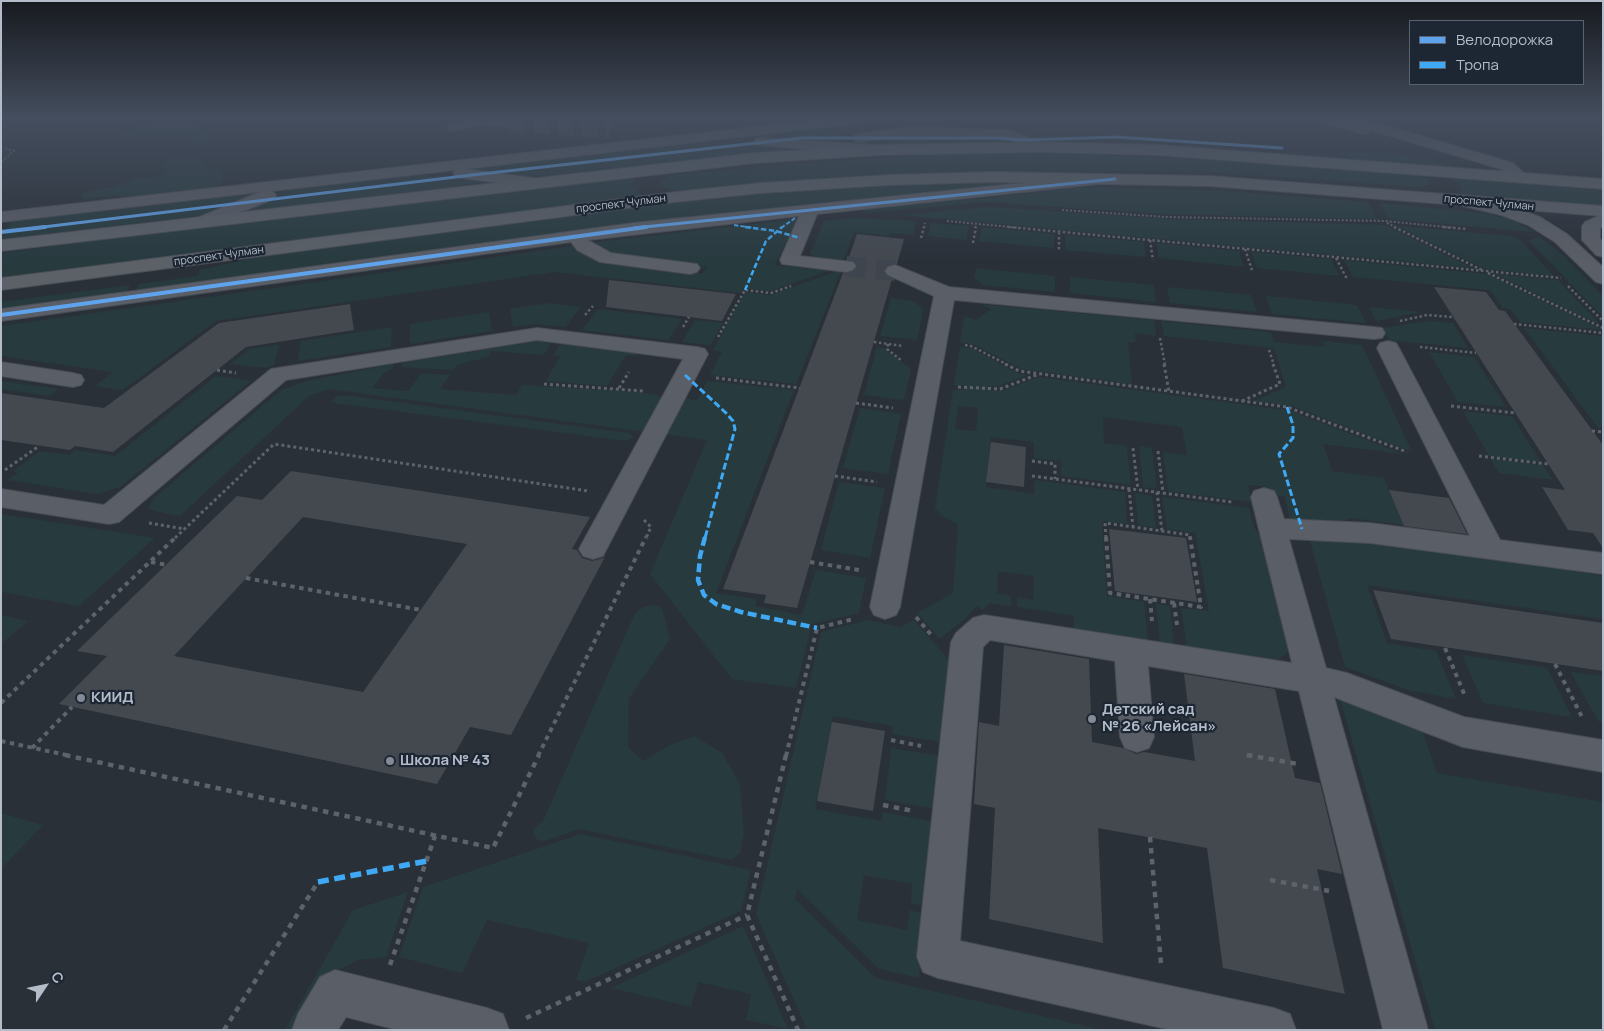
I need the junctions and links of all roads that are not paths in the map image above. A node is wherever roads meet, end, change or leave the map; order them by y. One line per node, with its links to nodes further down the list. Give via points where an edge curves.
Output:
1 (319, 167): 13 (street)
2 (409, 167): 8 (street)
3 (432, 167): 8 (street)
4 (666, 167): 12 (main road)
5 (673, 167): 16 (main road, via 650,177 647,183 659,194)
6 (1388, 167): 9 (main road)
7 (1508, 167): 10 (street)
8 (415, 169): 12 (street)
9 (1413, 169): 10 (main road); 15 (main road, via 1439,178 1448,187)
10 (1519, 176): 14 (main road)
11 (1115, 179): 15 (main road, проспект Чулман, via 1209,181); 16 (main road, проспект Чулман, via 976,177 888,180); 18 (street)
12 (534, 182): 22 (main road)
13 (296, 183): 20 (street); 22 (street)
14 (1603, 184)
15 (1416, 196): 17 (main road, проспект Чулман)
16 (675, 197): 30 (main road, проспект Чулман)
17 (1469, 202): 19 (main road, проспект Чулман); 29 (street, via 1534,221 1561,238)
18 (810, 209): 23 (street); 26 (street, via 789,260)
19 (1603, 211)
20 (1, 217)
21 (1603, 219): 24 (street, via 1591,226)
22 (203, 222): 25 (main road)
23 (576, 236): 27 (street, via 583,246 607,258); 32 (street)
24 (1597, 245)
25 (1, 246)
26 (846, 266)
27 (690, 268)
28 (894, 271): 31 (street)
29 (1603, 278)
30 (1, 284)
31 (945, 293): 36 (street, via 1381,340); 39 (street)
32 (1, 315)
33 (1, 369): 34 (street)
34 (73, 380)
35 (1, 498): 37 (street, via 109,515 279,374 537,334 697,354)
36 (1490, 548): 38 (street); 41 (street, via 1370,533 1268,511)
37 (593, 549)
38 (1603, 564)
39 (884, 607)
40 (1130, 651): 41 (street); 42 (street); 46 (street, via 984,627 967,642 938,957)
41 (1313, 680): 43 (street, via 1335,684 1463,732); 47 (street)
42 (1137, 737)
43 (1602, 756)
44 (503, 1026): 45 (street, via 335,992)
45 (314, 1030)
46 (1274, 1030)
47 (1406, 1030)

